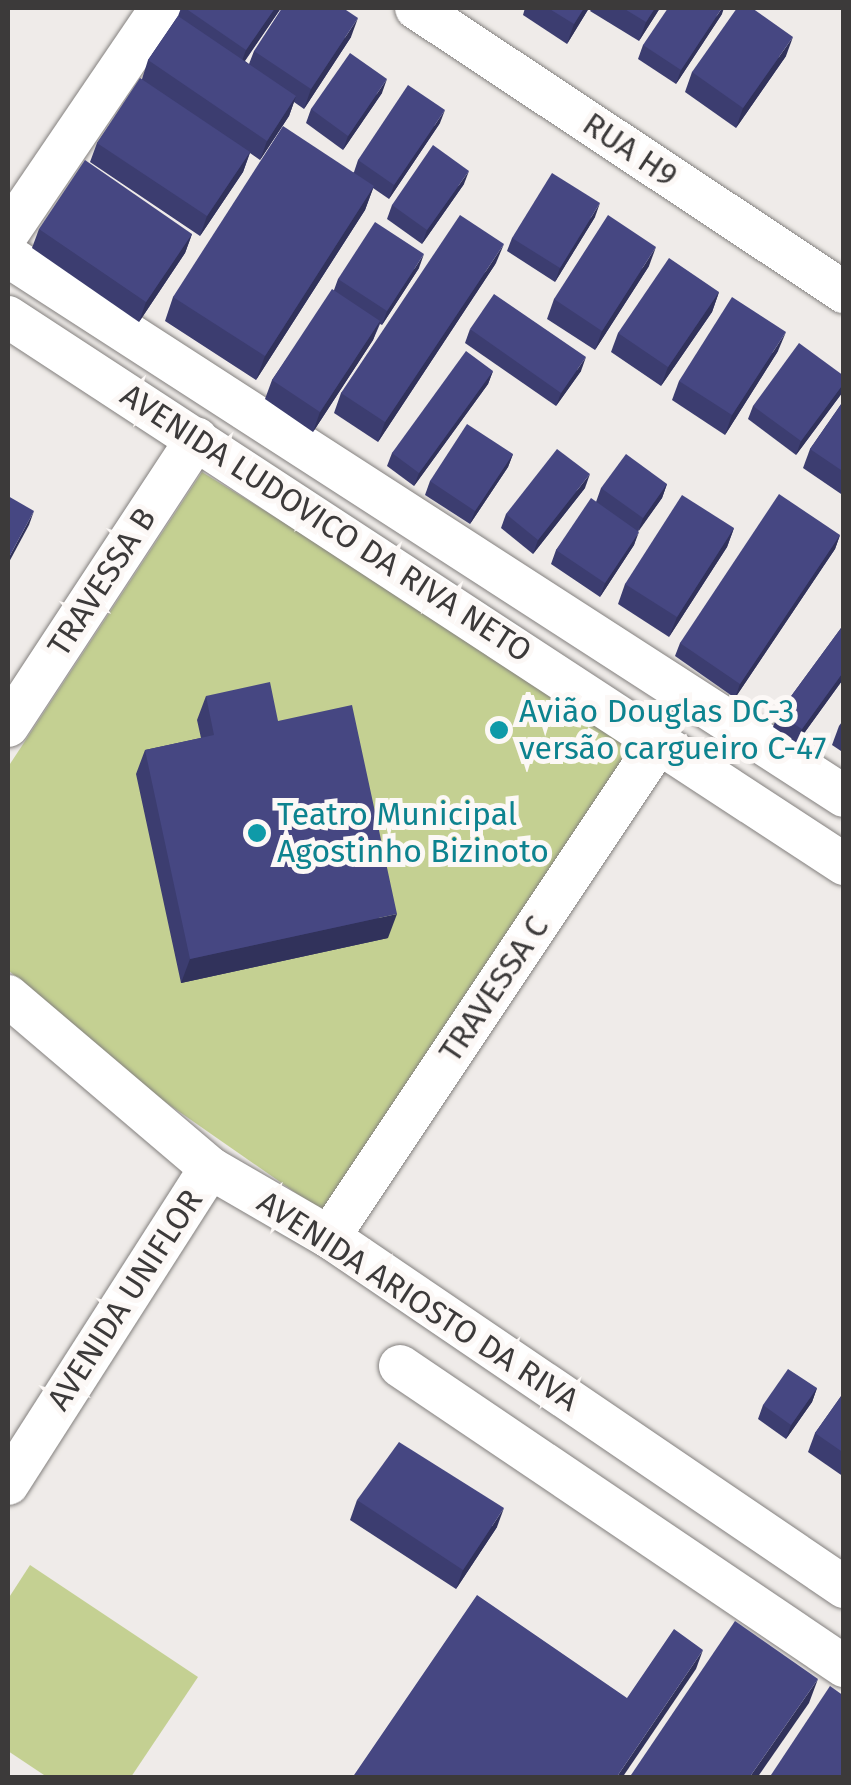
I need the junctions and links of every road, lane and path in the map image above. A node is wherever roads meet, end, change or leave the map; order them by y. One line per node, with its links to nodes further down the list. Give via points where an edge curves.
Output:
1 (161, 8): 3 (street)
2 (416, 8): 5 (street, RUA H9)
3 (8, 233)
4 (8, 256): 10 (street)
5 (844, 292)
6 (8, 317): 7 (street, AVENIDA LUDOVICO DA RIVA NETO)
7 (197, 438): 8 (street, TRAVESSA B); 9 (street, AVENIDA LUDOVICO DA RIVA NETO)
8 (8, 726)
9 (659, 742): 11 (street, AVENIDA LUDOVICO DA RIVA NETO); 14 (street, TRAVESSA C)
10 (844, 796)
11 (844, 864)
12 (8, 996): 13 (street, AVENIDA ARIOSTO DA RIVA)
13 (210, 1168): 14 (street, AVENIDA ARIOSTO DA RIVA); 16 (street, AVENIDA UNIFLOR)
14 (329, 1237): 17 (street, AVENIDA ARIOSTO DA RIVA)
15 (400, 1366): 18 (street)
16 (8, 1484)
17 (844, 1587)
18 (844, 1666)

